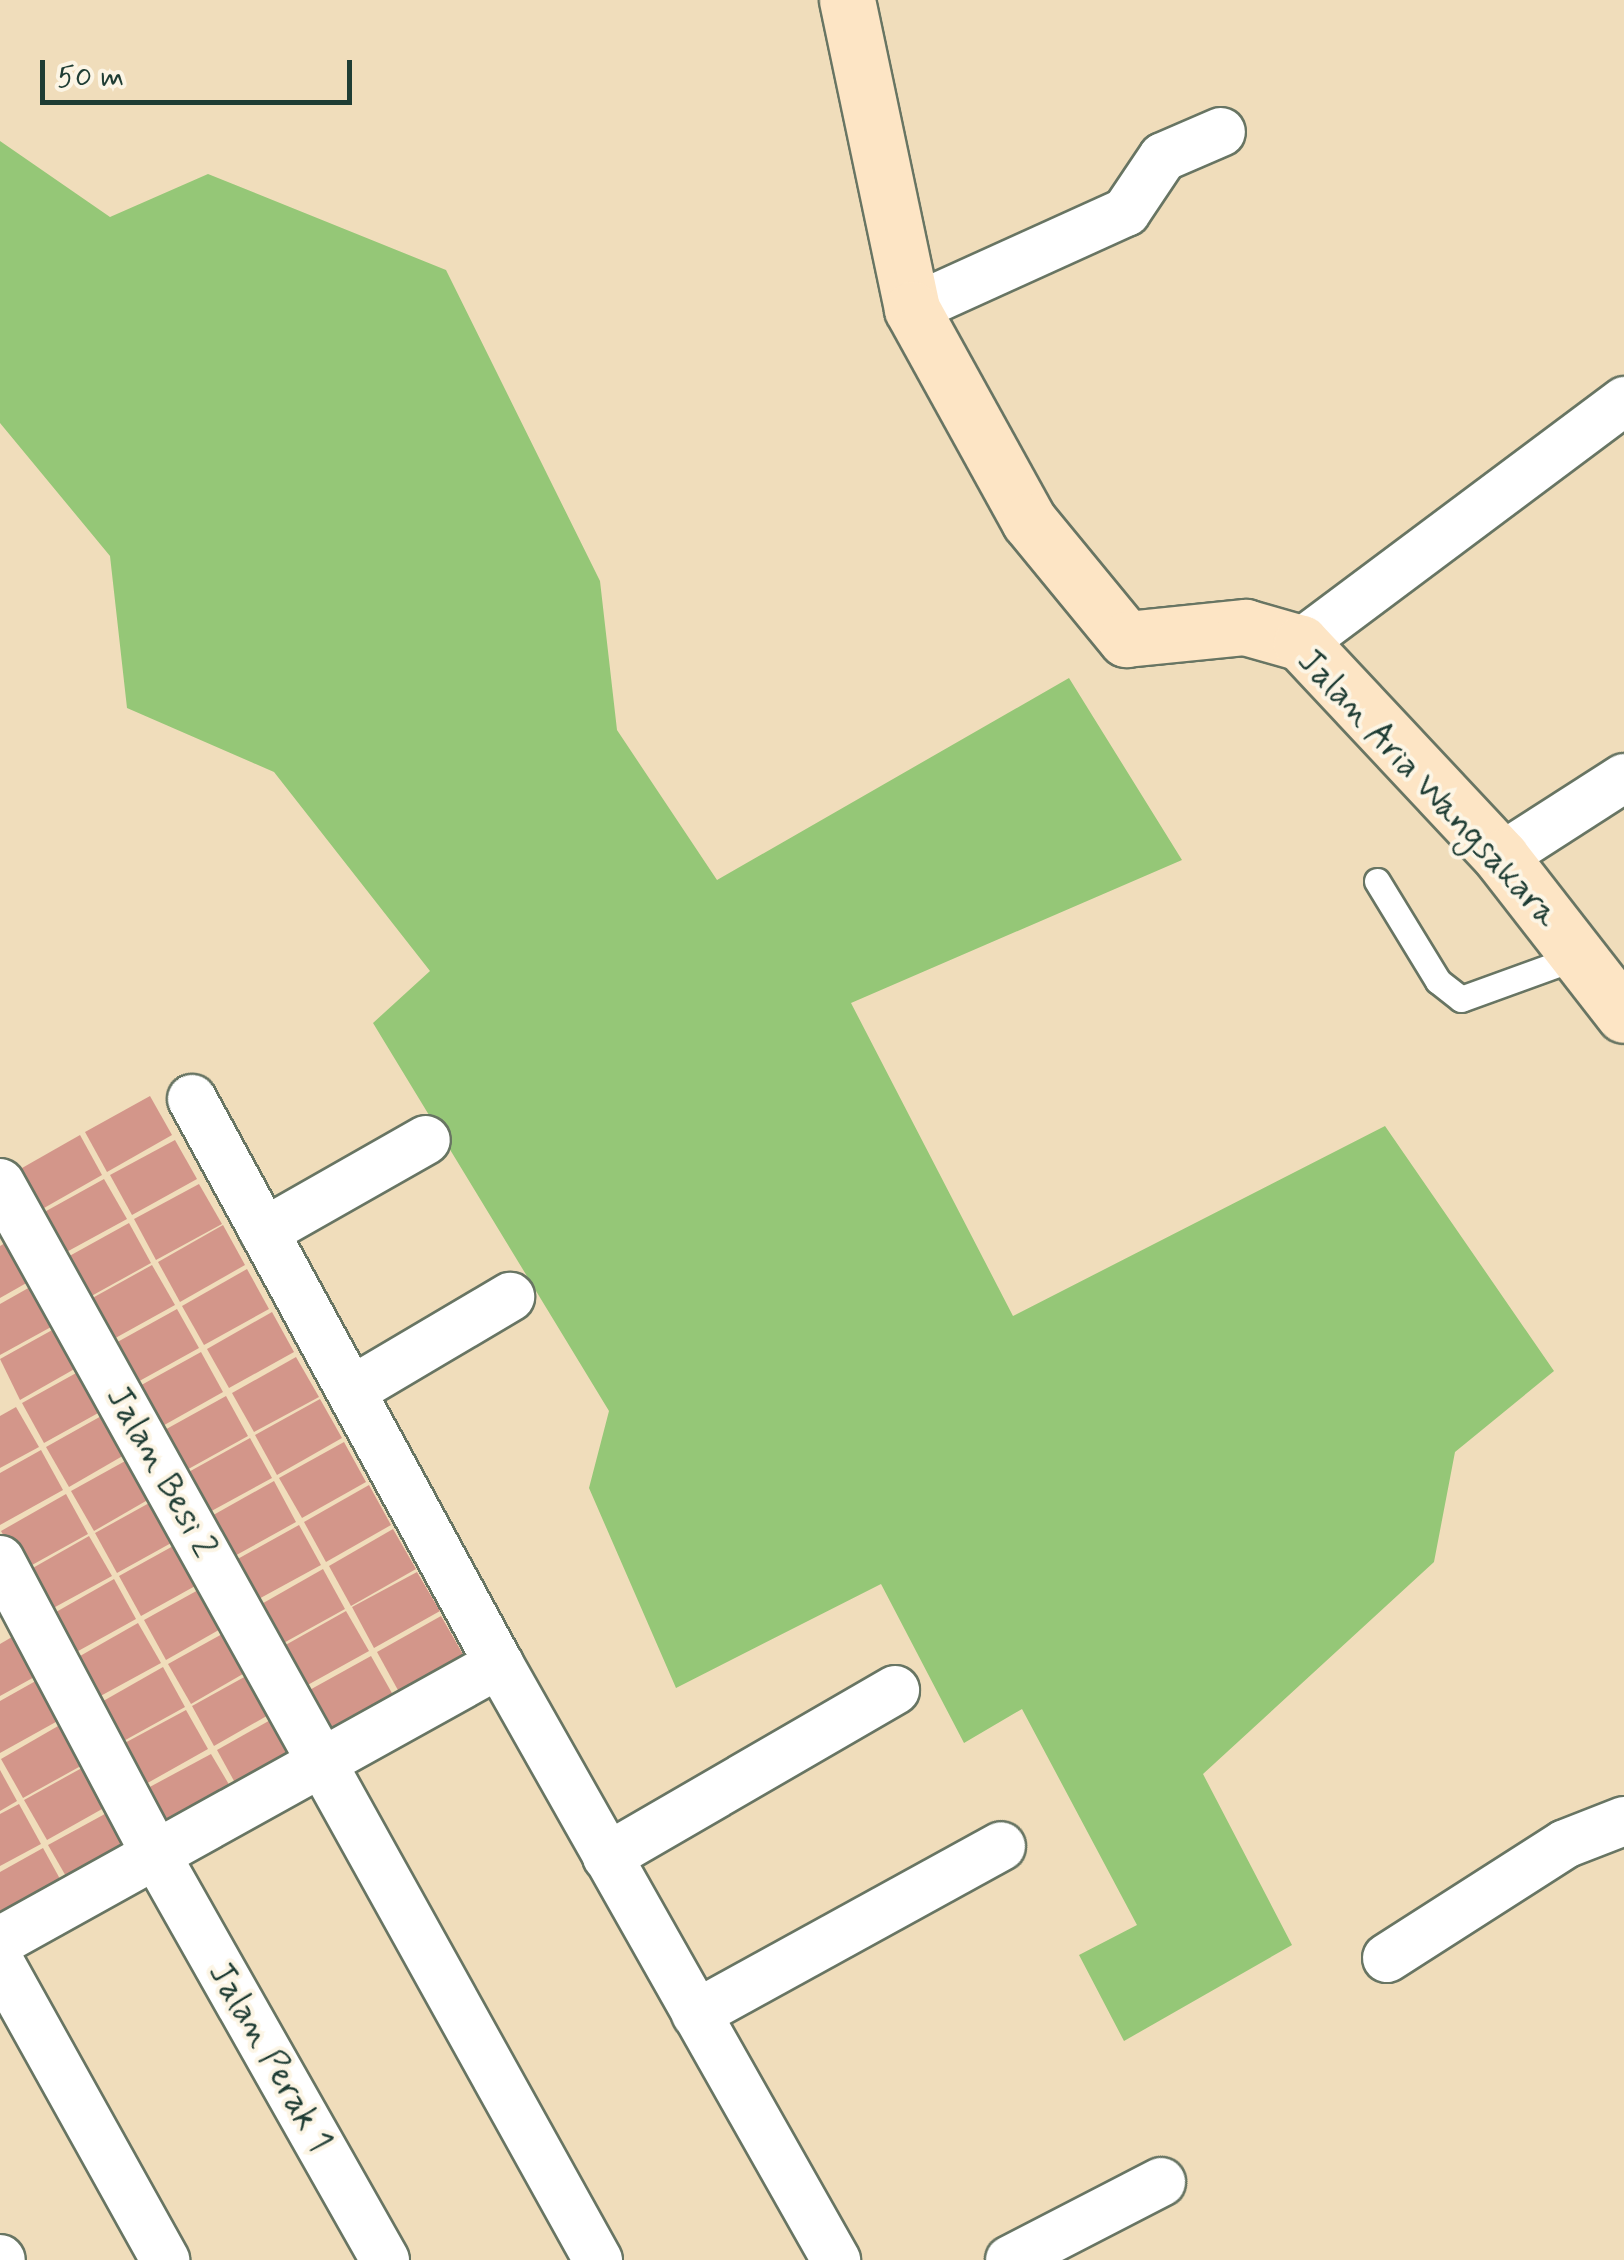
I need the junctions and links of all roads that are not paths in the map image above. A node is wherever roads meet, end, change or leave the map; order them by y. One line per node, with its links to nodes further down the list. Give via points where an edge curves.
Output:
1 (847, 0): 3 (street, Jalan Aria Wangsakara)
2 (1221, 132): 3 (street, via 1162,156 1126,212)
3 (912, 309): 5 (street, Jalan Aria Wangsakara, via 1029,520 1126,639 1245,628)
4 (1624, 401): 5 (street)
5 (1301, 643): 7 (street, Jalan Aria Wangsakara)
6 (1624, 778): 7 (street)
7 (1501, 857): 9 (street, Jalan Aria Wangsakara)
8 (1377, 881): 9 (lane, via 1438,981 1461,999)
9 (1580, 956): 10 (street, Jalan Aria Wangsakara)
10 (1624, 1014)
11 (192, 1099): 14 (street)
12 (426, 1140): 14 (street)
13 (0, 1182): 20 (street, Jalan Besi 2)
14 (264, 1232): 16 (street)
15 (510, 1298): 16 (street)
16 (351, 1391): 18 (street)
17 (0, 1560): 23 (street, Jalan Perak 1)
18 (499, 1664): 20 (street); 24 (street)
19 (894, 1690): 24 (street)
20 (322, 1762): 23 (street); 33 (street, Jalan Besi 2)
21 (1624, 1821): 26 (street, via 1565,1844)
22 (1001, 1846): 28 (street)
23 (156, 1855): 25 (street); 32 (street, Jalan Perak 1)
24 (607, 1857): 28 (street)
25 (0, 1942)
26 (1387, 1958)
27 (0, 1963): 31 (street)
28 (696, 2014): 30 (street)
29 (1161, 2182): 34 (street)
30 (822, 2255)
31 (165, 2260)
32 (385, 2260)
33 (598, 2260)
34 (1010, 2260)

